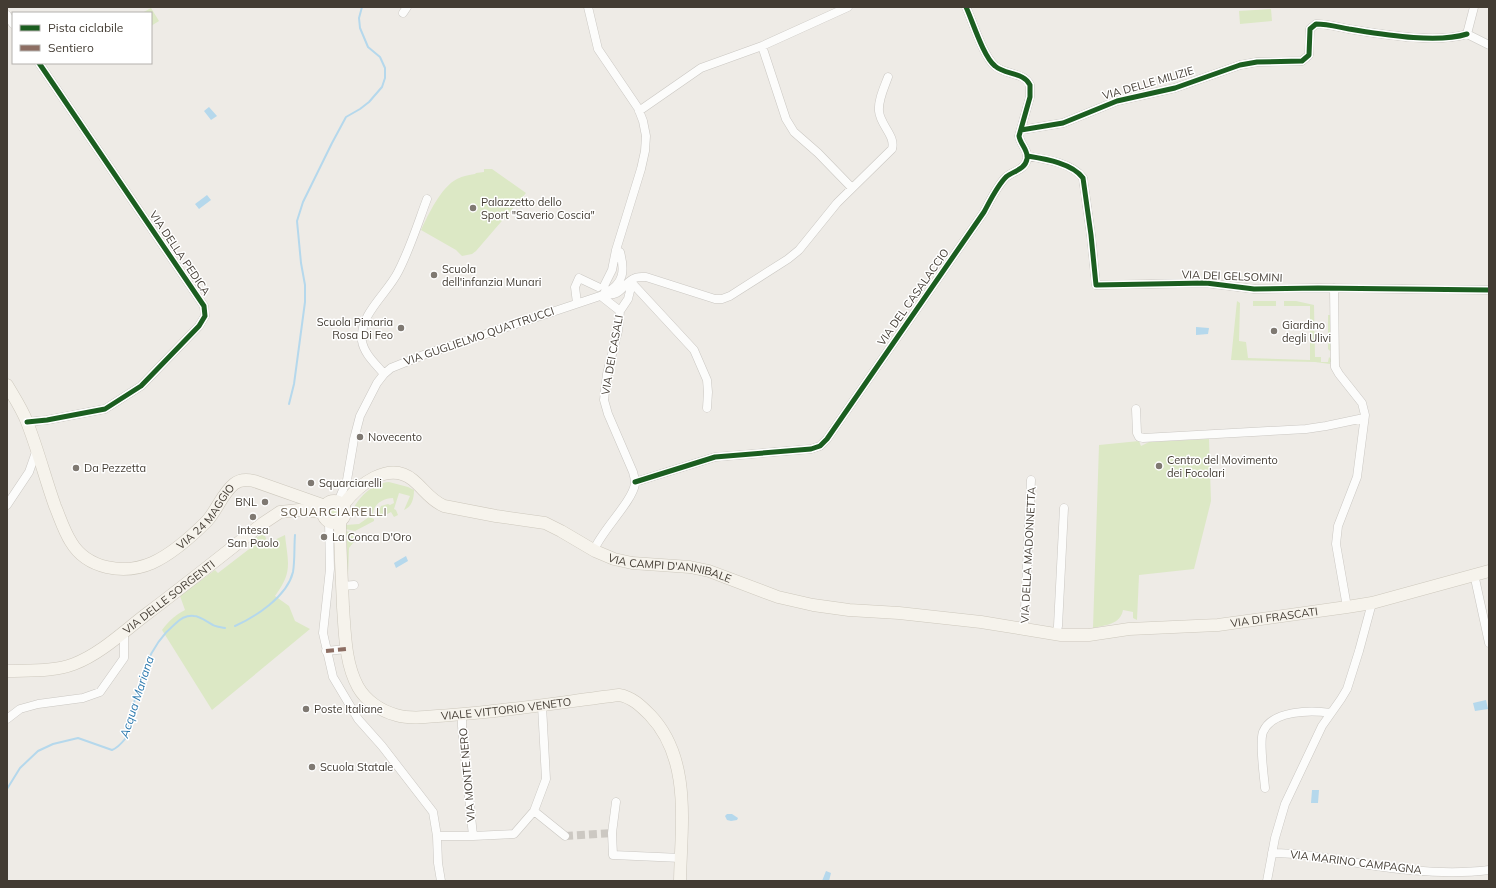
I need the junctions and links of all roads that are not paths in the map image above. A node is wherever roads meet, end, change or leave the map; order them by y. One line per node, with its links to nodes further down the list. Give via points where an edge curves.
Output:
1 (588, 7): 10 (street, via 599,51)
2 (848, 7): 7 (street)
3 (966, 7): 11 (street, via 992,63 1002,70 1025,78 1029,83 1030,94)
4 (1474, 7): 5 (street)
5 (1467, 34): 6 (street); 11 (street, VIA DELLE MILIZIE, via 1443,38 1398,36 1316,24 1310,29 1309,55 1302,61 1240,65 1175,88 1116,101 1063,123)
6 (1489, 45)
7 (762, 46): 10 (street, via 699,70); 13 (street, via 790,128)
8 (40, 64): 27 (street, VIA DELLA PEDICA, via 204,306 205,316 199,326 141,386 105,410)
9 (888, 78): 13 (street, via 878,109 893,142 892,147)
10 (639, 111): 18 (street, via 646,132 645,151 618,251 623,263 623,273 620,280)
11 (1021, 130): 12 (street, via 1020,140)
12 (1027, 156): 16 (street, VIA DEI GELSOMINI, via 1055,162 1083,178 1096,285 1206,283 1248,288); 30 (street, VIA DEL CASALACCIO, via 1023,167 1004,180 824,443 811,449 715,457)
13 (852, 188): 15 (street, via 833,207 799,250 728,297 715,299 646,278)
14 (427, 199): 22 (street, via 398,273 370,313 362,332 364,350)
15 (634, 280): 18 (street, VIA GUGLIELMO QUATTRUCCI, via 612,295); 20 (street, via 623,295); 21 (street, via 629,297); 24 (street, via 694,350 708,384)
16 (1334, 288): 17 (street, VIA DEI GELSOMINI); 26 (street, via 1335,367 1359,399 1364,408)
17 (1489, 290)
18 (604, 292): 19 (street, VIA GUGLIELMO QUATTRUCCI); 19 (street, via 579,278 575,288); 20 (street, VIA DEI CASALI)
19 (577, 303): 22 (street, VIA GUGLIELMO QUATTRUCCI, via 399,364)
20 (610, 303): 21 (street, VIA DEI CASALI)
21 (620, 311): 30 (street, VIA DEI CASALI, via 604,400)
22 (384, 374): 31 (street, VIA GUGLIELMO QUATTRUCCI, via 371,392 360,416)
23 (9, 392): 27 (main road)
24 (707, 408)
25 (1136, 409): 26 (street, via 1137,433 1143,438 1306,429)
26 (1364, 418): 41 (street, via 1357,477 1336,534)
27 (27, 422): 28 (main road)
28 (36, 452): 32 (street, via 28,472); 34 (main road, VIA 24 MAGGIO, via 67,536 86,558 101,566 137,568 153,563 203,524 232,486 242,480 254,481)
29 (1031, 480): 42 (street, VIA DELLA MADONNETTA)
30 (635, 482): 35 (street, via 628,499)
31 (340, 503): 34 (main road, via 331,502); 34 (main road, VIALE VITTORIO VENETO, via 344,517); 35 (main road, VIA CAMPI D'ANNIBALE, via 369,480 386,473 401,473 444,506 544,523)
32 (7, 505)
33 (1064, 508): 44 (street)
34 (330, 516): 38 (main road, VIALE VITTORIO VENETO); 43 (main road, VIA DELLE SORGENTI, via 298,510 280,512); 47 (street, via 330,569 323,633)
35 (594, 550): 42 (main road, VIA CAMPI D'ANNIBALE, via 627,562 708,571 813,606 981,622)
36 (1489, 571): 37 (main road, VIA DI FRASCATI)
37 (1474, 574): 40 (main road, VIA DI FRASCATI); 45 (street)
38 (342, 586): 39 (street); 46 (main road, VIALE VITTORIO VENETO)
39 (354, 586)
40 (1372, 603): 41 (main road, VIA DI FRASCATI); 50 (street, via 1349,683)
41 (1347, 607): 44 (main road, VIA DI FRASCATI, via 1225,624)
42 (1024, 630): 44 (main road, VIA DI FRASCATI)
43 (124, 632): 48 (main road, VIA DELLE SORGENTI, via 93,654 71,665); 52 (street, via 124,658 100,692 83,698 20,709)
44 (1056, 635)
45 (1489, 643)
46 (347, 649): 47 (street); 51 (main road, VIALE VITTORIO VENETO, via 359,688 379,708 403,716)
47 (326, 650): 56 (street, via 333,677 358,719 433,812)
48 (7, 671)
49 (542, 706): 51 (main road, VIALE VITTORIO VENETO); 55 (street, via 546,779); 60 (main road, VIALE VITTORIO VENETO, via 619,695 635,702 655,720 672,751 679,775)
50 (1331, 713): 53 (street, via 1291,713 1267,726 1262,740); 59 (street, via 1317,734 1288,797)
51 (462, 714): 57 (street, VIA MONTE NERO)
52 (7, 719)
53 (1265, 788)
54 (616, 802): 60 (street, via 612,834 613,855)
55 (534, 811): 57 (street, via 514,834); 58 (street)
56 (437, 836): 57 (street); 62 (street)
57 (473, 836)
58 (565, 836)
59 (1272, 853): 61 (street, VIA MARINO CAMPAGNA, via 1306,854 1415,870); 64 (street)
60 (680, 858): 63 (main road, VIALE VITTORIO VENETO)
61 (1489, 871)
62 (441, 881)
63 (680, 881)
64 (1267, 881)

